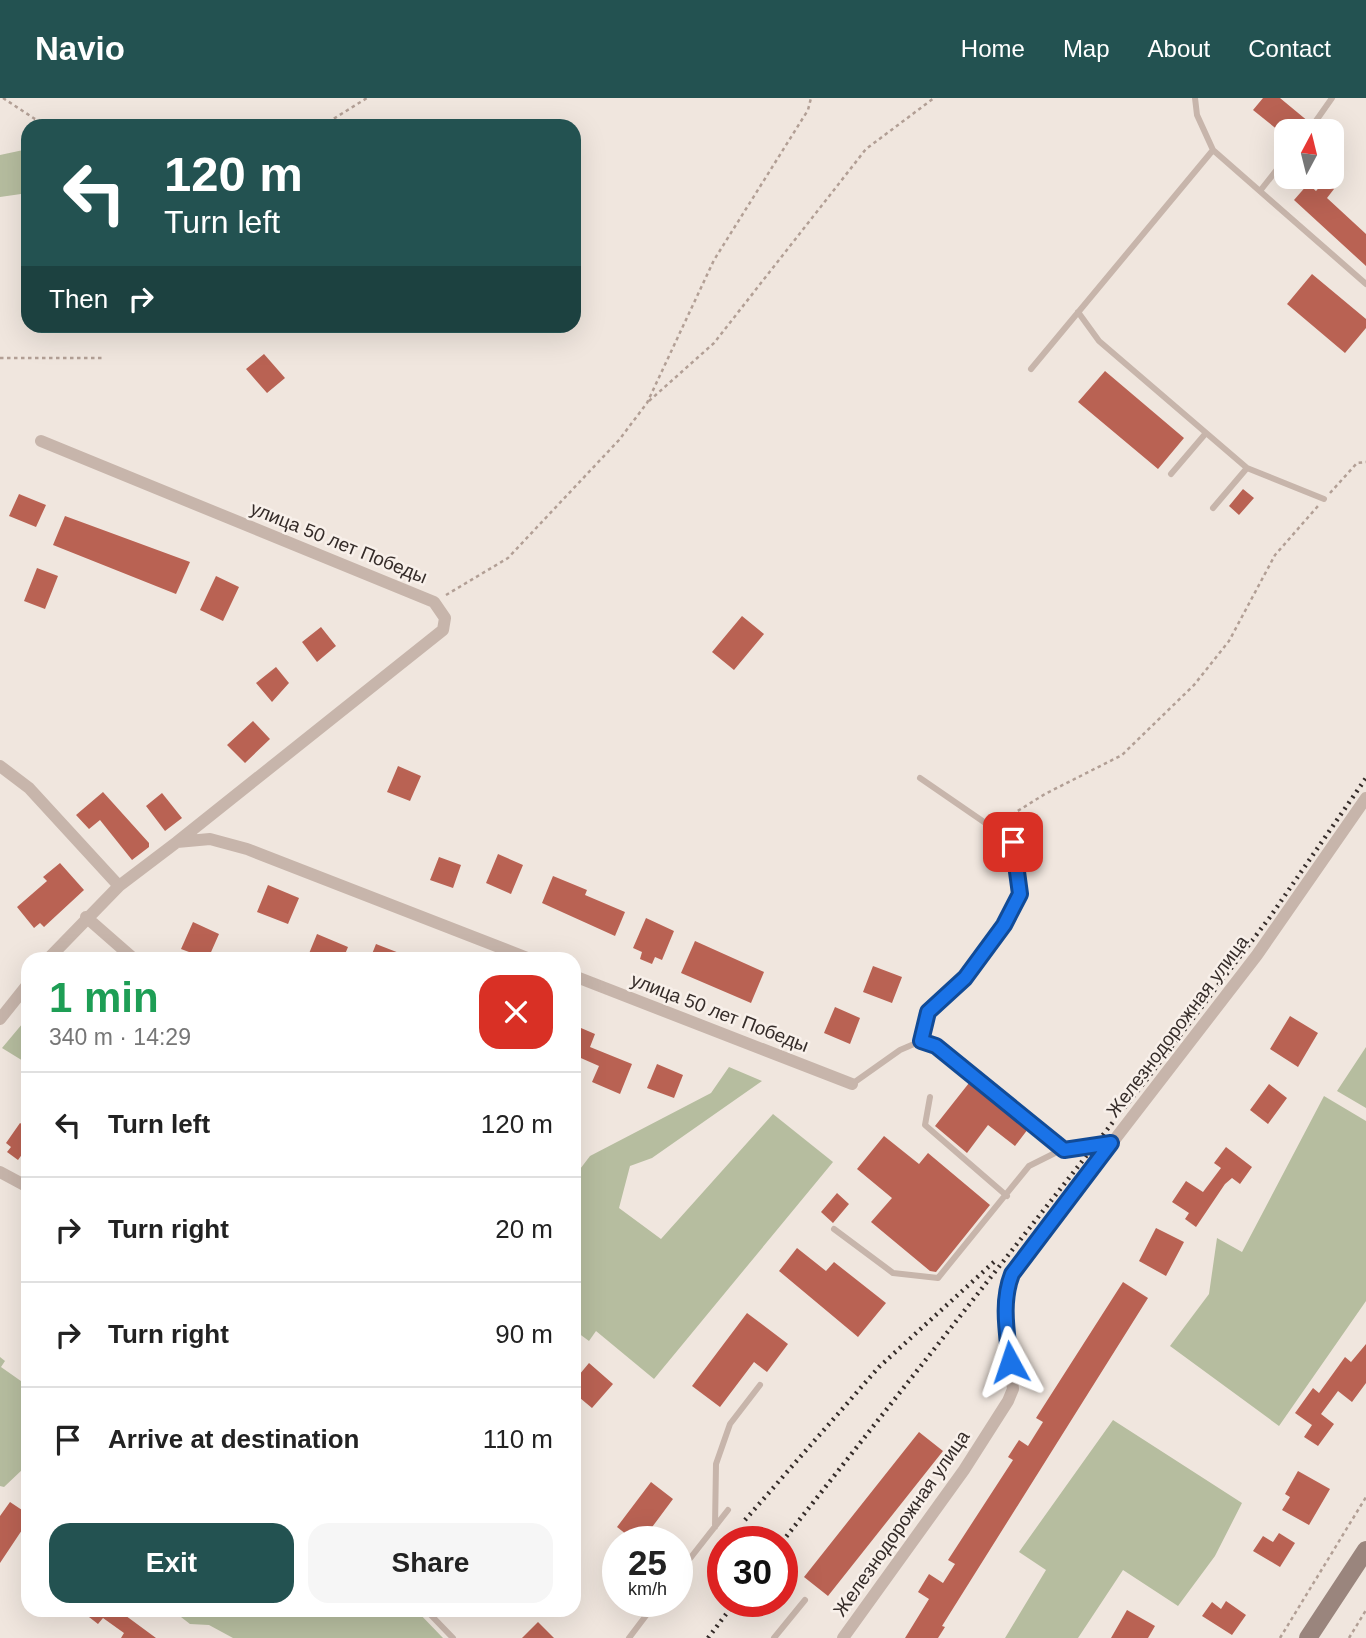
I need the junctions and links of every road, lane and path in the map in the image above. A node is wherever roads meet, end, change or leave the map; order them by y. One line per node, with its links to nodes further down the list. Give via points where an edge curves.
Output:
1 (3, 98): 7 (path)
2 (367, 98): 8 (path)
3 (811, 98): 18 (path, via 808,110 714,260)
4 (934, 98): 18 (path, via 866,149 714,343)
5 (1195, 98): 10 (lane, via 1197,115)
6 (1332, 98): 9 (lane)
7 (34, 119)
8 (334, 119)
9 (1317, 119)
10 (1213, 150): 12 (lane); 14 (lane)
11 (1274, 173): 12 (lane)
12 (1260, 191): 13 (lane)
13 (1366, 285)
14 (1078, 312): 17 (lane); 19 (lane, via 1099,341)
15 (0, 358): 16 (path)
16 (102, 358)
17 (1031, 369)
18 (647, 403): 26 (path, via 619,440 508,558)
19 (1206, 433): 22 (lane); 23 (lane)
20 (40, 441): 26 (street, улица 50 лет Победы)
21 (1366, 462): 24 (path, via 1357,463)
22 (1247, 468): 24 (lane); 25 (lane)
23 (1171, 474)
24 (1324, 499): 30 (path, via 1275,555 1229,641 1194,685 1122,755)
25 (1213, 508)
26 (434, 602): 31 (street, улица 50 лет Победы, via 445,618 443,630)
27 (0, 766): 32 (street, via 29,788)
28 (920, 778): 30 (lane)
29 (1366, 798): 43 (street, Железнодорожная улица, via 1257,954)
30 (991, 827): 40 (lane, via 1013,842 1020,894 1004,925 965,978 928,1012)
31 (177, 842): 32 (street, улица 50 лет Победы); 36 (street, via 210,839 247,849)
32 (119, 886): 33 (street, улица 50 лет Победы)
33 (86, 918): 34 (street, улица 50 лет Победы); 35 (street)
34 (54, 952)
35 (126, 952)
36 (512, 952)
37 (581, 979): 41 (street, улица 50 лет Победы)
38 (21, 993): 39 (street)
39 (0, 1019)
40 (921, 1041): 41 (lane); 44 (lane, via 936,1046)
41 (852, 1084)
42 (930, 1097): 47 (lane, via 925,1125)
43 (1111, 1143): 44 (lane); 64 (street, Железнодорожная улица, via 1012,1274 1006,1289 1013,1389 1008,1401)
44 (1064, 1150): 47 (lane, via 1029,1166)
45 (0, 1172): 46 (street)
46 (21, 1183)
47 (1007, 1196): 48 (lane, via 938,1279 893,1273)
48 (834, 1229)
49 (760, 1385): 52 (lane, via 730,1424 716,1464)
50 (1366, 1497): 65 (path)
51 (728, 1510): 53 (lane)
52 (715, 1526)
53 (716, 1526)
54 (707, 1537): 56 (lane)
55 (1366, 1550): 66 (main road)
56 (693, 1555)
57 (804, 1600): 63 (lane, Железнодорожная улица)
58 (1366, 1610): 67 (path)
59 (433, 1617): 61 (lane)
60 (645, 1617): 62 (lane)
61 (453, 1638)
62 (629, 1638)
63 (774, 1638)
64 (843, 1638)
65 (1280, 1638)
66 (1308, 1638)
67 (1349, 1638)

